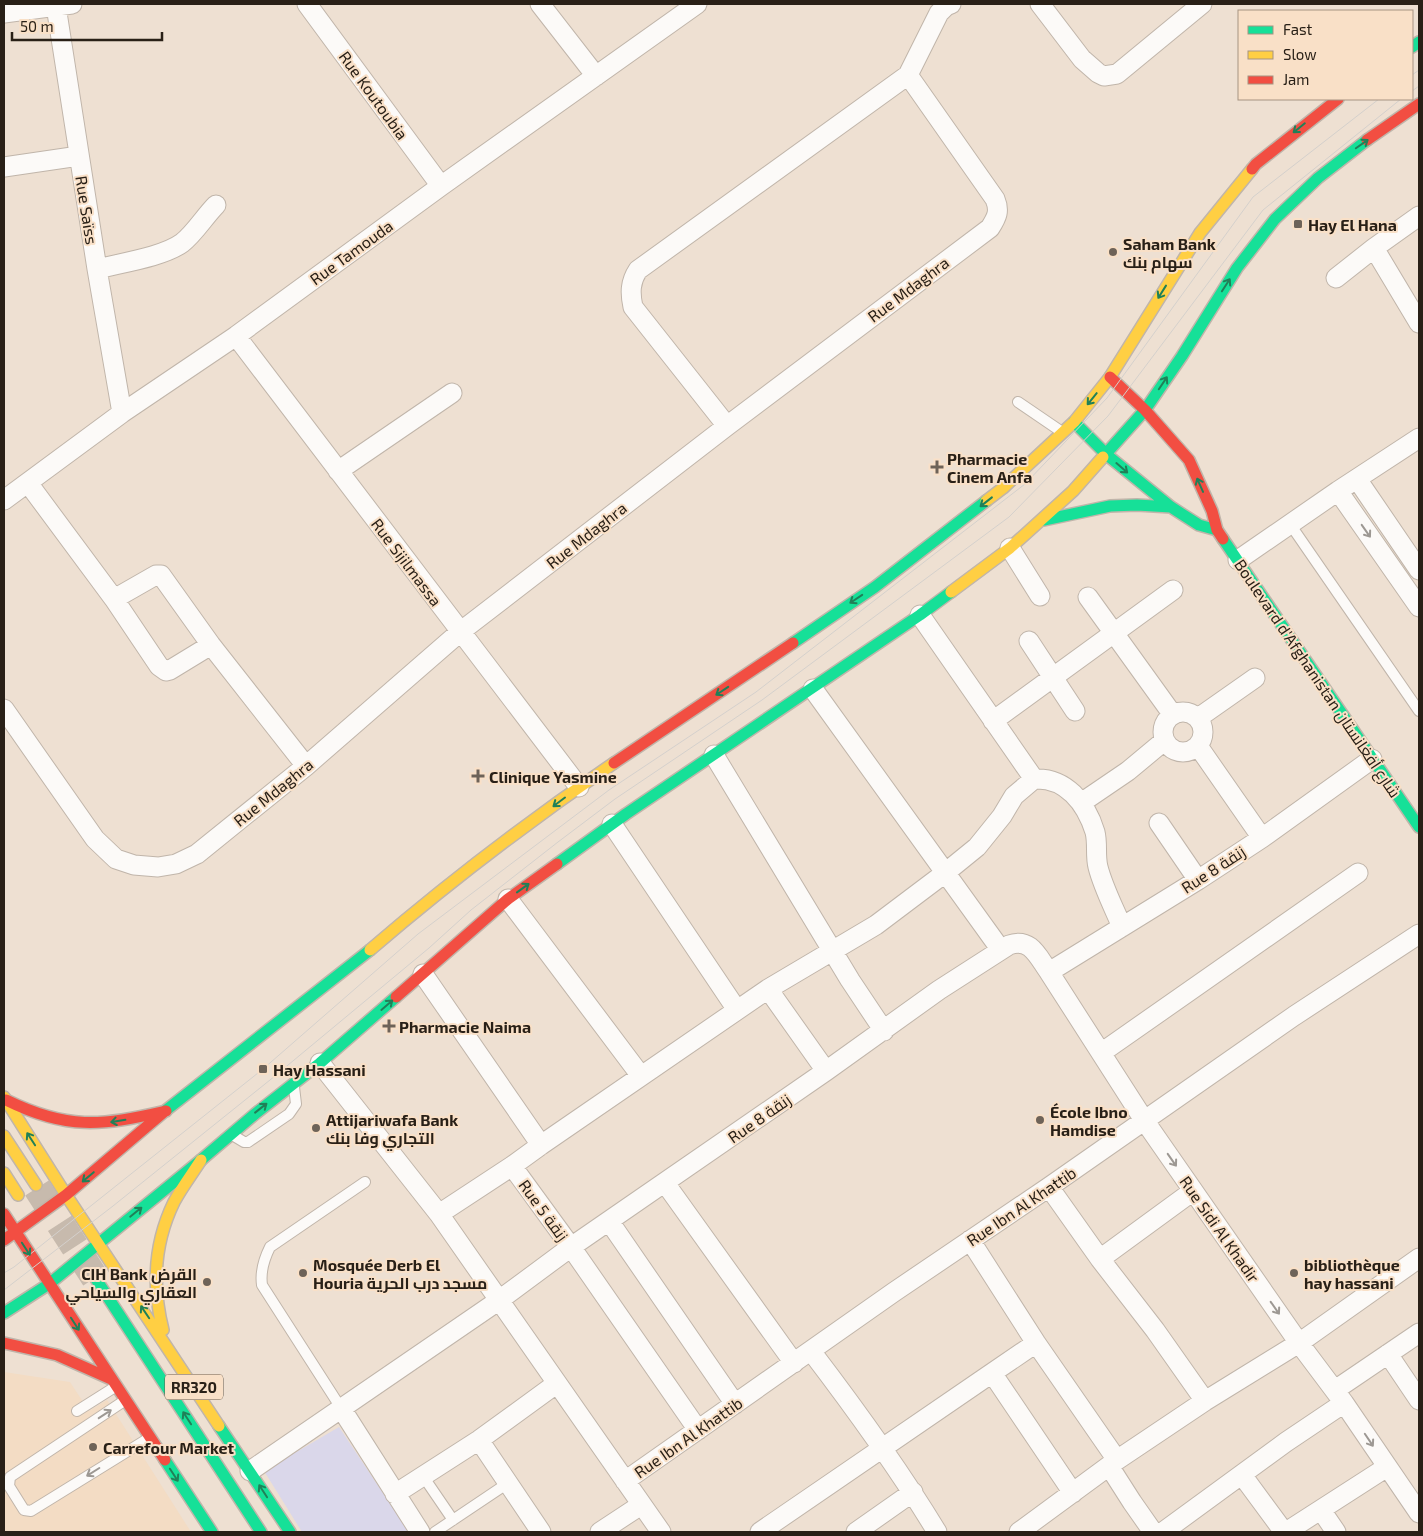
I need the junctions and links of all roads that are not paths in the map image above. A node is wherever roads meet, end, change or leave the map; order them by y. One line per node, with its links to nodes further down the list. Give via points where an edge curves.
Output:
1 (307, 4): 16 (street, Rue Koutoubia)
2 (540, 4): 11 (street)
3 (697, 4): 11 (street, Rue Tamouda)
4 (951, 4): 10 (street, via 939,13)
5 (1040, 4): 6 (street, via 1082,59 1104,76 1117,74)
6 (1202, 4)
7 (64, 5): 8 (street); 14 (street, Rue Saïss)
8 (28, 6): 9 (street)
9 (4, 13)
10 (908, 75): 30 (street, Rue Mdaghra, via 995,198 998,214 994,222); 30 (street, via 634,276 630,295 633,307)
11 (596, 76): 16 (street, Rue Tamouda)
12 (1337, 100): 24 (main road, one-way to 24, via 1256,164 1223,203 1200,233)
13 (1419, 104): 27 (main road, one-way to 13, via 1237,268 1275,219 1318,178)
14 (79, 156): 15 (street); 20 (street, Rue Saïss)
15 (4, 167)
16 (441, 186): 23 (street, Rue Tamouda)
17 (216, 205): 20 (street, via 183,242 172,249)
18 (1419, 216): 19 (street)
19 (1374, 248): 21 (street); 22 (street)
20 (97, 269): 28 (street, Rue Saïss)
21 (1336, 278)
22 (1419, 323)
23 (236, 336): 28 (street, Rue Tamouda); 34 (street, Rue Sijilmassa)
24 (1110, 377): 27 (main road, Boulevard d'Afghanistan شارع أفغانستان); 29 (main road, one-way to 29)
25 (452, 393): 34 (street)
26 (1018, 402): 31 (lane)
27 (1145, 410): 33 (main road); 42 (main road, Boulevard d'Afghanistan شارع أفغانستان, one-way to 27, via 1189,460)
28 (122, 413): 36 (street, Rue Tamouda)
29 (1074, 422): 31 (main road); 33 (main road)
30 (727, 426): 52 (street, Rue Mdaghra)
31 (1063, 432): 71 (main road, one-way to 71, via 1003,488 875,587)
32 (1419, 439): 35 (street)
33 (1107, 455): 39 (main road, one-way to 39); 40 (main road)
34 (338, 471): 52 (street, Rue Sijilmassa)
35 (1356, 479): 37 (street); 45 (street)
36 (28, 483): 38 (street, Rue Tamouda); 49 (street)
37 (1338, 491): 41 (street); 50 (street, one-way to 50)
38 (4, 500)
39 (1171, 507): 40 (main road, via 1113,506); 42 (main road, via 1199,525)
40 (1043, 520): 43 (main road)
41 (1290, 524): 44 (street); 61 (lane)
42 (1217, 530): 44 (main road, Boulevard d'Afghanistan شارع أفغانستان)
43 (1010, 548): 47 (street); 51 (main road)
44 (1238, 560): 68 (main road, Boulevard d'Afghanistan شارع أفغانستان)
45 (1419, 570)
46 (1173, 590): 53 (street)
47 (1040, 596)
48 (1088, 597): 53 (street)
49 (114, 599): 55 (street, via 160,574); 55 (street, via 163,669 170,670)
50 (1419, 607)
51 (920, 615): 58 (main road); 64 (street)
52 (460, 632): 69 (street, Rue Mdaghra); 71 (street, Rue Sijilmassa)
53 (1115, 634): 56 (street); 62 (street)
54 (1029, 641): 56 (street)
55 (211, 645): 69 (street)
56 (1054, 676): 60 (street); 64 (street)
57 (1255, 678): 63 (street)
58 (813, 689): 67 (main road); 77 (street)
59 (4, 710): 69 (street, Rue Mdaghra, via 94,839 116,859 134,865 158,867 176,864 197,854)
60 (1075, 711)
61 (1419, 711)
62 (1172, 714): 63 (street, via 1186,712); 65 (street, via 1163,726)
63 (1198, 718): 66 (street, via 1203,727 1203,737)
64 (993, 721): 70 (street)
65 (1164, 741): 66 (street, via 1177,752 1188,752); 72 (street)
66 (1198, 746): 76 (street)
67 (714, 755): 74 (main road); 85 (street)
68 (1372, 759): 75 (main road, Boulevard d'Afghanistan شارع أفغانستان); 76 (street, Rue 8 زنقة)
69 (306, 766)
70 (1034, 779): 72 (street, via 1050,779 1064,786); 77 (street, Rue 5 زنقة, via 1014,796 977,847)
71 (578, 787): 97 (main road, one-way to 97, via 465,872)
72 (1081, 803): 81 (street, via 1095,833 1098,867)
73 (1159, 823): 79 (street)
74 (612, 824): 80 (main road, one-way to 74); 89 (street)
75 (1419, 827)
76 (1262, 838): 79 (street, Rue 8 زنقة)
77 (945, 873): 84 (street); 85 (street, Rue 5 زنقة, via 876,925)
78 (1358, 873): 91 (street)
79 (1198, 880): 81 (street, Rue 8 زنقة)
80 (508, 899): 87 (main road); 94 (street)
81 (1122, 927): 86 (street, Rue 8 زنقة)
82 (1419, 934): 98 (street, Rue Ibn Al Khattib)
83 (1024, 942): 84 (street, Rue 8 زنقة); 86 (street, Rue Sidi Al Khadir)
84 (1001, 950): 90 (street, Rue 8 زنقة)
85 (833, 951): 88 (street, Rue 5 زنقة); 90 (street)
86 (1049, 972): 91 (street, Rue Sidi Al Khadir)
87 (423, 974): 92 (main road, one-way to 87); 101 (street)
88 (768, 989): 89 (street, Rue 5 زنقة); 93 (street)
89 (736, 1010): 94 (street, Rue 5 زنقة)
90 (884, 1031): 93 (street, Rue 8 زنقة)
91 (1101, 1053): 98 (street, Rue Sidi Al Khadir)
92 (320, 1063): 95 (main road); 113 (street)
93 (826, 1071): 106 (street, Rue 8 زنقة)
94 (641, 1076): 101 (street, Rue 5 زنقة)
95 (294, 1083): 99 (main road, one-way to 95); 99 (lane, via 296,1104 289,1114 248,1142)
96 (5, 1099): 97 (main road, one-way to 96, via 108,1123 59,1122 37,1116); 111 (main road, RR320, one-way to 96)
97 (166, 1112): 111 (main road, one-way to 111)
98 (1144, 1120): 108 (street, Rue Ibn Al Khattib); 109 (street, Rue Sidi Al Khadir, one-way to 109)
99 (231, 1134): 102 (main road)
100 (4, 1136): 107 (main road)
101 (541, 1145): 103 (street, Rue 5 زنقة)
102 (201, 1160): 118 (main road, one-way to 102); 131 (main road, via 171,1209 156,1263 156,1303)
103 (512, 1166): 113 (street); 119 (street, Rue 5 زنقة)
104 (4, 1173): 110 (main road)
105 (365, 1182): 142 (lane, via 270,1247 262,1267 262,1285)
106 (665, 1183): 114 (street, Rue 8 زنقة); 133 (street)
107 (36, 1185)
108 (1049, 1187): 117 (street, Rue Ibn Al Khattib); 121 (street)
109 (1193, 1191): 121 (street); 129 (street, Rue Sidi Al Khadir, one-way to 129)
110 (18, 1195)
111 (66, 1195): 115 (main road); 118 (main road, RR320)
112 (4, 1214): 115 (main road)
113 (438, 1214): 124 (street)
114 (609, 1221): 119 (street, Rue 8 زنقة); 141 (street)
115 (16, 1232): 116 (main road); 123 (main road, one-way to 123)
116 (4, 1240)
117 (970, 1240): 127 (street); 130 (street, Rue Ibn Al Khattib)
118 (98, 1242): 123 (main road); 131 (main road, RR320, one-way to 118)
119 (571, 1247): 124 (street, Rue 8 زنقة); 144 (street, Rue 5 زنقة)
120 (1419, 1258): 129 (street)
121 (1100, 1259): 140 (street)
122 (96, 1279): 163 (main road, RR320, one-way to 122)
123 (49, 1284): 125 (main road); 135 (main road, one-way to 135)
124 (498, 1301): 136 (street); 142 (street, Rue 8 زنقة)
125 (4, 1313)
126 (1419, 1333): 132 (street)
127 (1036, 1342): 134 (street); 148 (street)
128 (4, 1343): 135 (main road, via 57,1355)
129 (1299, 1343): 137 (street, Rue Sidi Al Khadir); 140 (street)
130 (811, 1351): 133 (street, Rue Ibn Al Khattib); 147 (street)
131 (171, 1352): 150 (main road, RR320)
132 (1388, 1354): 137 (street); 138 (street)
133 (794, 1363): 141 (street, Rue Ibn Al Khattib)
134 (992, 1373): 147 (street); 156 (street)
135 (113, 1382): 139 (main road); 143 (lane)
136 (556, 1384): 146 (street); 153 (street)
137 (1339, 1396): 149 (street, Rue Sidi Al Khadir, one-way to 149); 151 (street)
138 (1419, 1400)
139 (125, 1401): 145 (main road); 145 (lane, one-way to 139, via 31,1511 24,1510 9,1486 10,1477)
140 (1205, 1401): 148 (street)
141 (735, 1404): 144 (street, Rue Ibn Al Khattib)
142 (342, 1408): 150 (street, Rue 8 زنقة); 157 (street)
143 (77, 1411)
144 (698, 1430): 153 (street, Rue Ibn Al Khattib)
145 (150, 1438): 162 (main road, one-way to 162)
146 (479, 1440): 152 (street); 154 (street)
147 (882, 1448): 155 (street); 170 (street)
148 (1113, 1463): 156 (street); 174 (street, via 1132,1502)
149 (1387, 1467): 159 (street); 160 (street, Rue Sidi Al Khadir)
150 (250, 1471): 164 (main road, RR320, one-way to 150)
151 (1242, 1475): 175 (street); 176 (street)
152 (423, 1476): 157 (street); 161 (lane)
153 (625, 1481): 158 (street)
154 (508, 1483): 161 (lane); 167 (street)
155 (913, 1492): 171 (street); 172 (street)
156 (1073, 1493): 173 (street)
157 (395, 1494): 165 (street)
158 (642, 1505): 168 (street); 169 (street)
159 (1321, 1510): 176 (street); 177 (street)
160 (1419, 1513)
161 (453, 1520): 166 (lane)
162 (212, 1532)
163 (262, 1532)
164 (290, 1532)
165 (420, 1532)
166 (435, 1532)
167 (540, 1532)
168 (600, 1532)
169 (661, 1532)
170 (760, 1532)
171 (856, 1532)
172 (937, 1532)
173 (1019, 1532)
174 (1153, 1532)
175 (1163, 1532)
176 (1285, 1532)
177 (1336, 1532)

